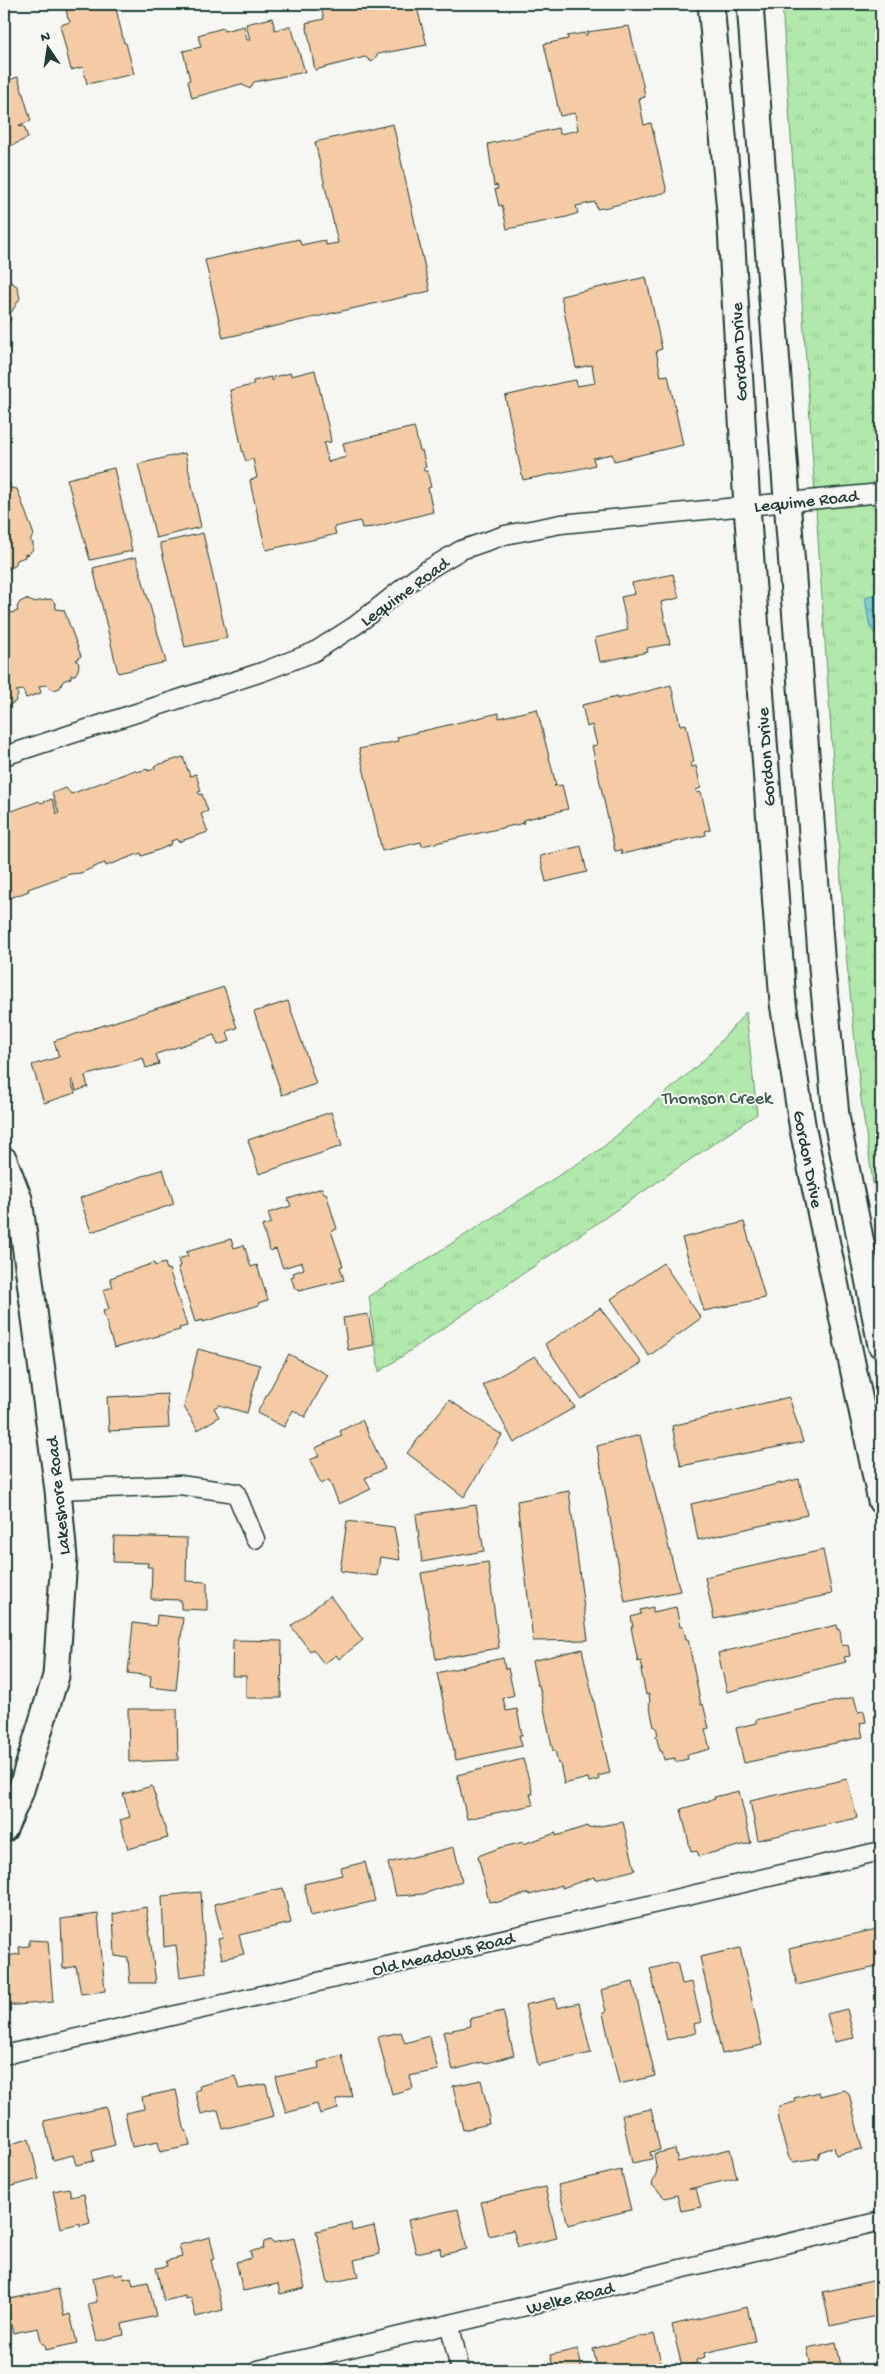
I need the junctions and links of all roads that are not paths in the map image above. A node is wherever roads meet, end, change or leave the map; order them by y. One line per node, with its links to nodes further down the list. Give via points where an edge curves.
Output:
1 (711, 4): 5 (main road, Gordon Drive, via 730,212)
2 (750, 4): 4 (main road, Gordon Drive)
3 (881, 493): 4 (street, Lequime Road)
4 (788, 503): 5 (street, Lequime Road); 8 (main road, Gordon Drive, via 836,1116)
5 (748, 506): 6 (street, Lequime Road, via 561,524 496,538 461,550 422,573 356,626 314,652); 10 (main road, Gordon Drive, via 783,1003 803,1130)
6 (4, 756)
7 (4, 1160): 9 (main road, Lakeshore Road, via 19,1199)
8 (881, 1345)
9 (58, 1490): 11 (street, via 180,1485 236,1493); 12 (main road, Lakeshore Road, via 64,1558 56,1676 20,1793)
10 (881, 1501)
11 (255, 1539)
12 (4, 1829)
13 (881, 1851): 14 (street, Old Meadows Road)
14 (4, 2055)
15 (881, 2221): 16 (street, Welke Road)
16 (450, 2326): 17 (street, Welke Road); 18 (street)
17 (258, 2370)
18 (460, 2370)

